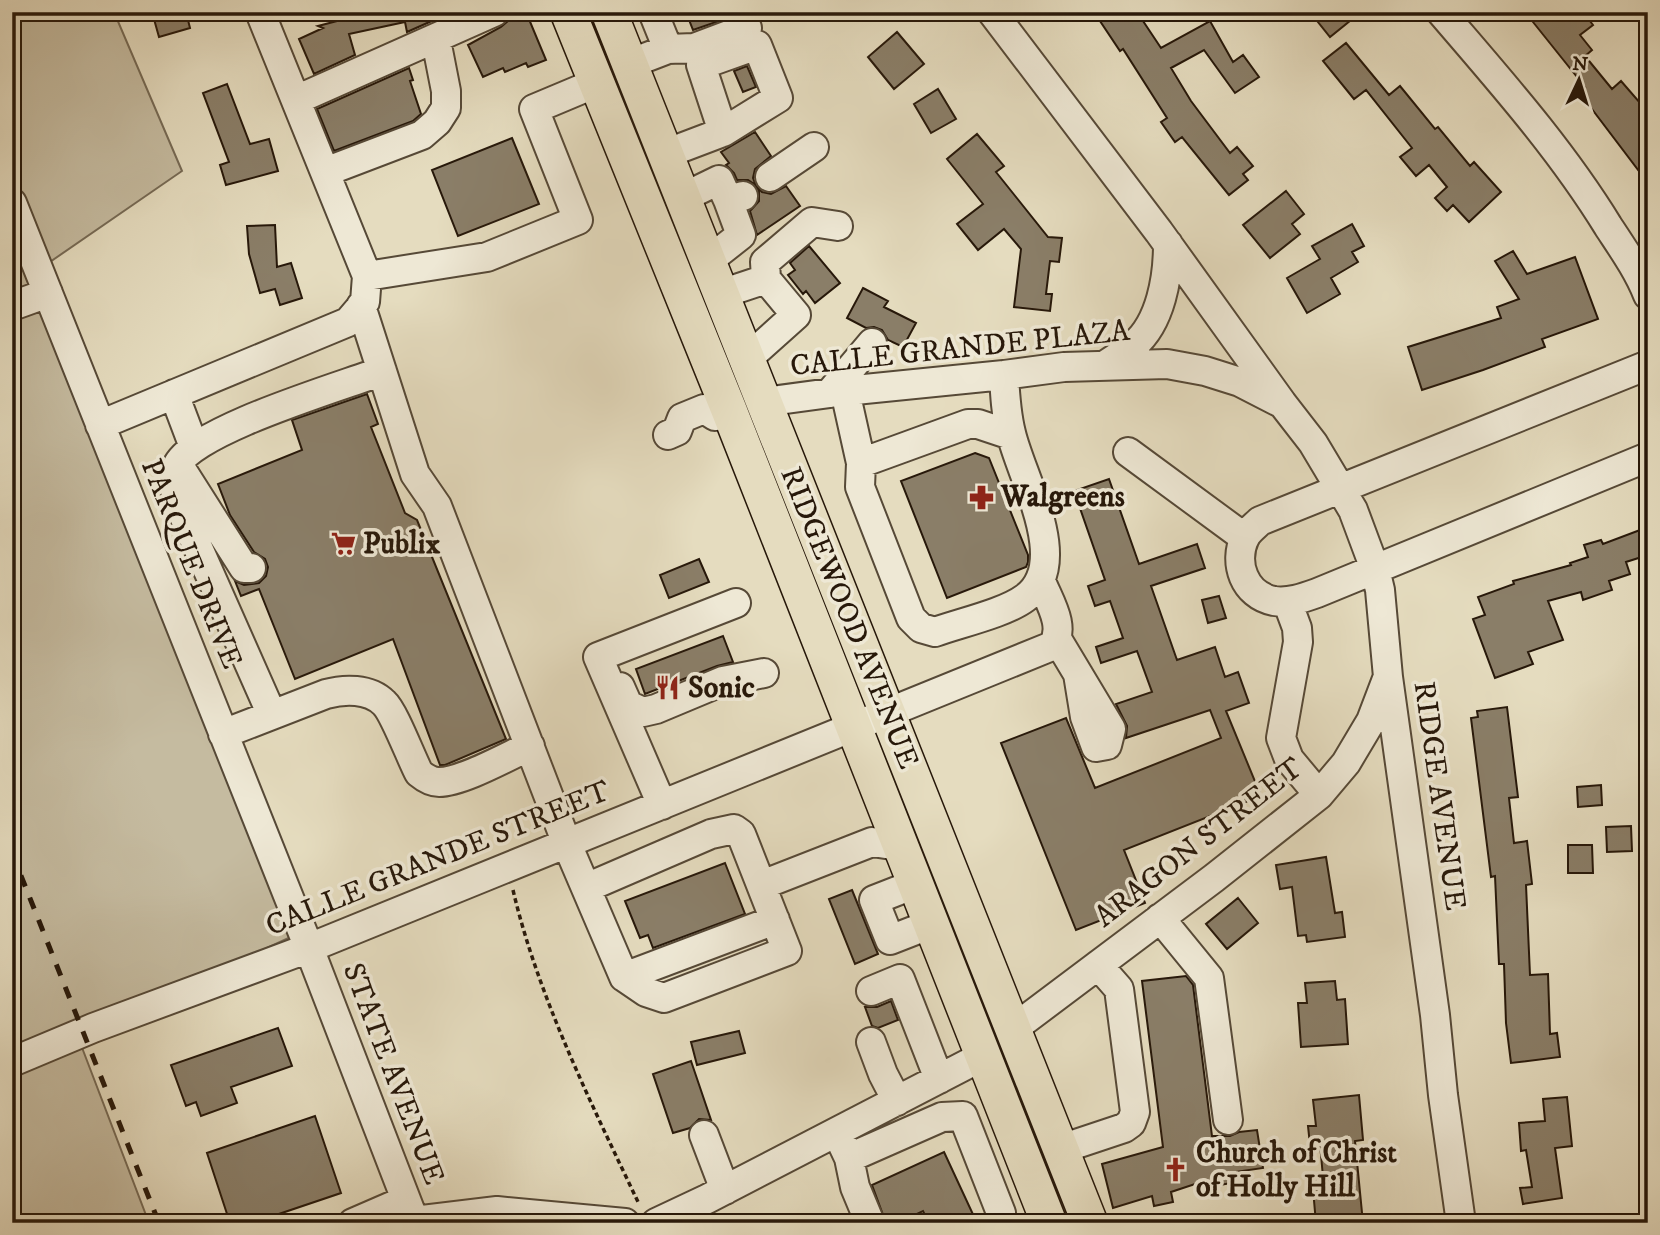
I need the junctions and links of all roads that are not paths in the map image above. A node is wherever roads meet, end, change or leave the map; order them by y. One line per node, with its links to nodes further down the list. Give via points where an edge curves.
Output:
1 (260, 12): 13 (street)
2 (495, 12): 9 (street)
3 (568, 12): 12 (main road, RIDGEWOOD AVENUE)
4 (653, 12): 10 (street)
5 (740, 12): 10 (street, via 747,28 694,48)
6 (992, 12): 23 (street, RIDGE AVENUE)
7 (1441, 12): 29 (street, via 1536,123 1590,197)
8 (615, 14): 11 (main road, RIDGEWOOD AVENUE)
9 (436, 40): 13 (street); 18 (street, via 446,91 446,108 437,122 422,135)
10 (667, 49): 11 (street)
11 (629, 64): 14 (main road, RIDGEWOOD AVENUE)
12 (596, 83): 14 (main road, via 628,95); 25 (street, via 534,109 578,220 486,257); 42 (main road, RIDGEWOOD AVENUE)
13 (296, 100): 18 (street)
14 (649, 114): 17 (main road, RIDGEWOOD AVENUE)
15 (723, 132): 17 (street)
16 (814, 147): 19 (street)
17 (665, 153): 20 (main road, RIDGEWOOD AVENUE)
18 (325, 172): 25 (street)
19 (770, 177)
20 (682, 198): 24 (main road, RIDGEWOOD AVENUE); 24 (street, via 719,180 735,199 741,235)
21 (12, 203): 27 (street, PARQUE DRIVE)
22 (838, 226): 26 (street, via 812,222 765,262)
23 (1168, 244): 34 (street, via 1168,267 1151,322 1136,343); 41 (street, RIDGE AVENUE)
24 (708, 261): 28 (main road, RIDGEWOOD AVENUE)
25 (367, 276): 31 (street)
26 (766, 279): 28 (street); 33 (street, via 796,315)
27 (48, 293): 30 (street); 43 (street, PARQUE DRIVE)
28 (721, 294): 33 (main road, RIDGEWOOD AVENUE)
29 (1648, 295)
30 (12, 306)
31 (361, 306): 36 (street); 39 (street, via 348,321)
32 (872, 343): 38 (street)
33 (747, 359): 40 (main road, RIDGEWOOD AVENUE)
34 (1107, 364): 37 (street, CALLE GRANDE PLAZA); 41 (street, CALLE GRANDE PLAZA, via 1167,363 1205,371)
35 (1648, 365): 50 (street)
36 (382, 371): 47 (street, via 234,425); 66 (street, via 415,474 437,506)
37 (1004, 375): 38 (street, CALLE GRANDE PLAZA); 45 (street)
38 (838, 392): 40 (street, CALLE GRANDE PLAZA); 49 (street)
39 (174, 394): 43 (street); 47 (street)
40 (764, 402): 62 (main road, RIDGEWOOD AVENUE)
41 (1282, 403): 50 (street, RIDGE AVENUE)
42 (722, 413): 44 (street, via 712,427 687,436); 64 (main road, RIDGEWOOD AVENUE)
43 (100, 425): 65 (street, PARQUE DRIVE)
44 (673, 433)
45 (1011, 435): 49 (street, via 968,424); 54 (street, via 1042,527 1046,555)
46 (1128, 452): 51 (street)
47 (186, 455): 52 (street, via 244,568); 63 (street, via 174,481 176,498)
48 (1648, 457): 53 (street)
49 (861, 463): 54 (street, via 860,487 911,618 921,628 935,632 1002,609 1024,599)
50 (1341, 488): 51 (street, via 1260,521); 53 (street, RIDGE AVENUE)
51 (1245, 538): 55 (street, via 1240,561 1247,583 1265,598)
52 (251, 568)
53 (1375, 569): 55 (street); 61 (street, RIDGE AVENUE)
54 (1041, 581): 58 (street, via 1058,623)
55 (1287, 601): 67 (street, via 1298,642 1281,738 1289,759)
56 (736, 603): 57 (street)
57 (654, 635): 59 (street, via 622,669 620,686 634,709 656,709 723,681); 68 (street, via 598,657)
58 (1058, 639): 60 (street); 62 (street, CALLE GRANDE STREET, via 1052,646)
59 (764, 673)
60 (1078, 674)
61 (1388, 677): 67 (street, ARAGON STREET, via 1371,721); 101 (street, RIDGE AVENUE)
62 (887, 713): 64 (street, CALLE GRANDE STREET); 79 (main road, RIDGEWOOD AVENUE)
63 (272, 715): 65 (street); 66 (street, via 342,690 373,696 385,704 419,774 438,782)
64 (853, 728): 68 (street, CALLE GRANDE STREET); 70 (main road, RIDGEWOOD AVENUE)
65 (223, 734): 75 (street, PARQUE DRIVE)
66 (530, 746): 69 (street)
67 (1319, 796): 73 (street, ARAGON STREET)
68 (662, 805): 69 (street, CALLE GRANDE STREET)
69 (568, 844): 72 (street); 75 (street, CALLE GRANDE STREET)
70 (899, 846): 71 (street, via 872,842); 81 (main road, RIDGEWOOD AVENUE)
71 (762, 885): 72 (street, via 741,834 734,829 711,834); 74 (street)
72 (586, 888): 77 (street)
73 (1160, 918): 76 (street, ARAGON STREET); 86 (street, via 1209,978)
74 (775, 920): 77 (street); 77 (street, via 787,951 664,998)
75 (309, 948): 82 (street, CALLE GRANDE STREET); 94 (street, STATE AVENUE)
76 (1098, 965): 79 (street, ARAGON STREET); 90 (street, via 1119,989 1135,1112 1124,1128)
77 (624, 977)
78 (871, 991): 83 (street, via 900,979)
79 (1013, 1029): 90 (main road, RIDGEWOOD AVENUE)
80 (872, 1042): 84 (street)
81 (984, 1056): 83 (street); 85 (main road, RIDGEWOOD AVENUE)
82 (12, 1062)
83 (939, 1079): 84 (street)
84 (897, 1101): 88 (street)
85 (1007, 1116): 87 (street); 92 (main road, RIDGEWOOD AVENUE)
86 (1228, 1120)
87 (968, 1130): 91 (street, via 963,1116 942,1117); 92 (street, via 997,1202)
88 (837, 1132): 91 (street); 93 (street)
89 (704, 1135): 93 (street)
90 (1060, 1149): 100 (main road, RIDGEWOOD AVENUE)
91 (849, 1158): 98 (street)
92 (1031, 1175): 99 (main road, RIDGEWOOD AVENUE)
93 (725, 1190): 96 (street)
94 (412, 1215): 95 (street, via 497,1211); 97 (street)
95 (540, 1218): 96 (street)
96 (641, 1219)
97 (353, 1223)
98 (870, 1223)
99 (1049, 1223)
100 (1090, 1223)
101 (1461, 1223)

